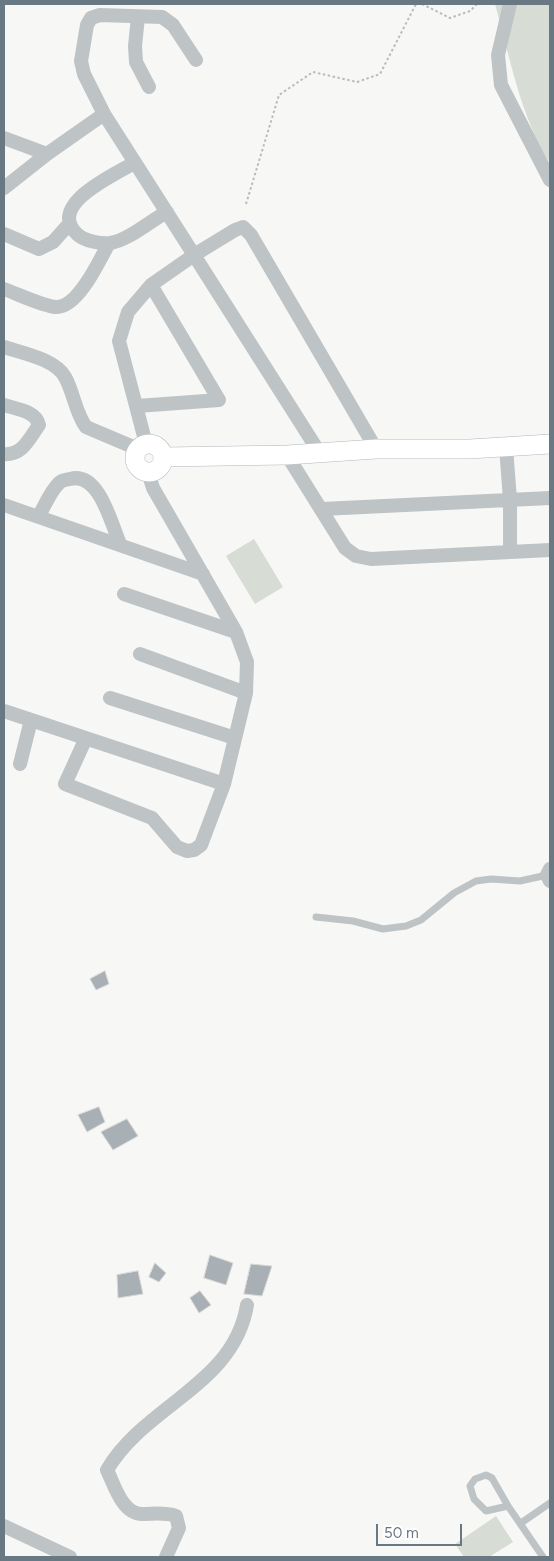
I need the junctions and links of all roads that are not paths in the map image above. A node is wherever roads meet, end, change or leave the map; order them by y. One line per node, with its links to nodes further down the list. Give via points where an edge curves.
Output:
1 (510, 4): 9 (street, via 498,55 501,85)
2 (138, 17): 3 (street, via 162,17 168,21); 4 (street, via 136,62); 5 (street, via 100,15 91,18 87,25 82,62 84,74)
3 (196, 60)
4 (149, 87)
5 (104, 114): 7 (street); 8 (street)
6 (4, 138): 7 (street)
7 (47, 154): 10 (street)
8 (134, 162): 11 (street); 12 (street, via 78,198 70,210)
9 (550, 180)
10 (4, 188)
11 (167, 212): 14 (street); 15 (street)
12 (70, 223): 13 (street, via 53,242 39,249); 14 (street, via 78,235)
13 (4, 234)
14 (109, 243): 17 (street, via 86,284 63,306 54,307)
15 (194, 255): 16 (street); 24 (street, via 243,227 251,235); 25 (street)
16 (152, 285): 20 (street, via 128,312 119,341); 20 (street, via 219,400)
17 (4, 289)
18 (4, 347): 22 (street, via 57,368 65,377 86,427)
19 (4, 405): 26 (street, via 35,417 39,425 20,452)
20 (137, 406): 22 (street)
21 (550, 444): 23 (street)
22 (142, 447): 28 (street, via 156,445); 29 (street, via 136,462 138,467)
23 (506, 447): 24 (street); 31 (street)
24 (376, 450): 25 (street)
25 (320, 452): 27 (street)
26 (4, 454)
27 (287, 455): 28 (street); 33 (street)
28 (164, 456): 29 (street, via 158,470)
29 (148, 472): 38 (street, via 153,488)
30 (550, 498): 31 (street)
31 (510, 500): 33 (street); 37 (street)
32 (4, 505): 34 (street)
33 (322, 509): 37 (street, via 345,548 356,556 371,559)
34 (39, 516): 35 (street); 35 (street, via 60,481 84,478 93,485 101,499)
35 (120, 544): 38 (street)
36 (550, 550): 37 (street)
37 (510, 552)
38 (203, 574): 40 (street)
39 (124, 594): 40 (street)
40 (236, 632): 42 (street, via 246,662)
41 (140, 654): 42 (street)
42 (246, 693): 47 (street)
43 (110, 698): 47 (street)
44 (4, 712): 45 (street)
45 (31, 720): 46 (street); 48 (street)
46 (86, 738): 49 (street); 49 (street, via 65,784 152,818 177,847 186,851 201,845)
47 (235, 738): 49 (street)
48 (20, 764)
49 (224, 784)
50 (549, 875): 51 (lane, via 520,882 476,881 454,893 420,920 406,926 383,929 353,921)
51 (316, 917)
52 (246, 1305): 58 (street, via 238,1338 228,1353 194,1389 157,1415 107,1470 118,1495 130,1510 139,1514 168,1513 176,1516 179,1528)
53 (550, 1503): 55 (lane)
54 (508, 1506): 54 (lane, via 492,1478 486,1475 475,1479 470,1486 474,1499 486,1511); 55 (lane)
55 (520, 1523): 59 (lane)
56 (4, 1526): 57 (street)
57 (70, 1557)
58 (166, 1557)
59 (543, 1557)

